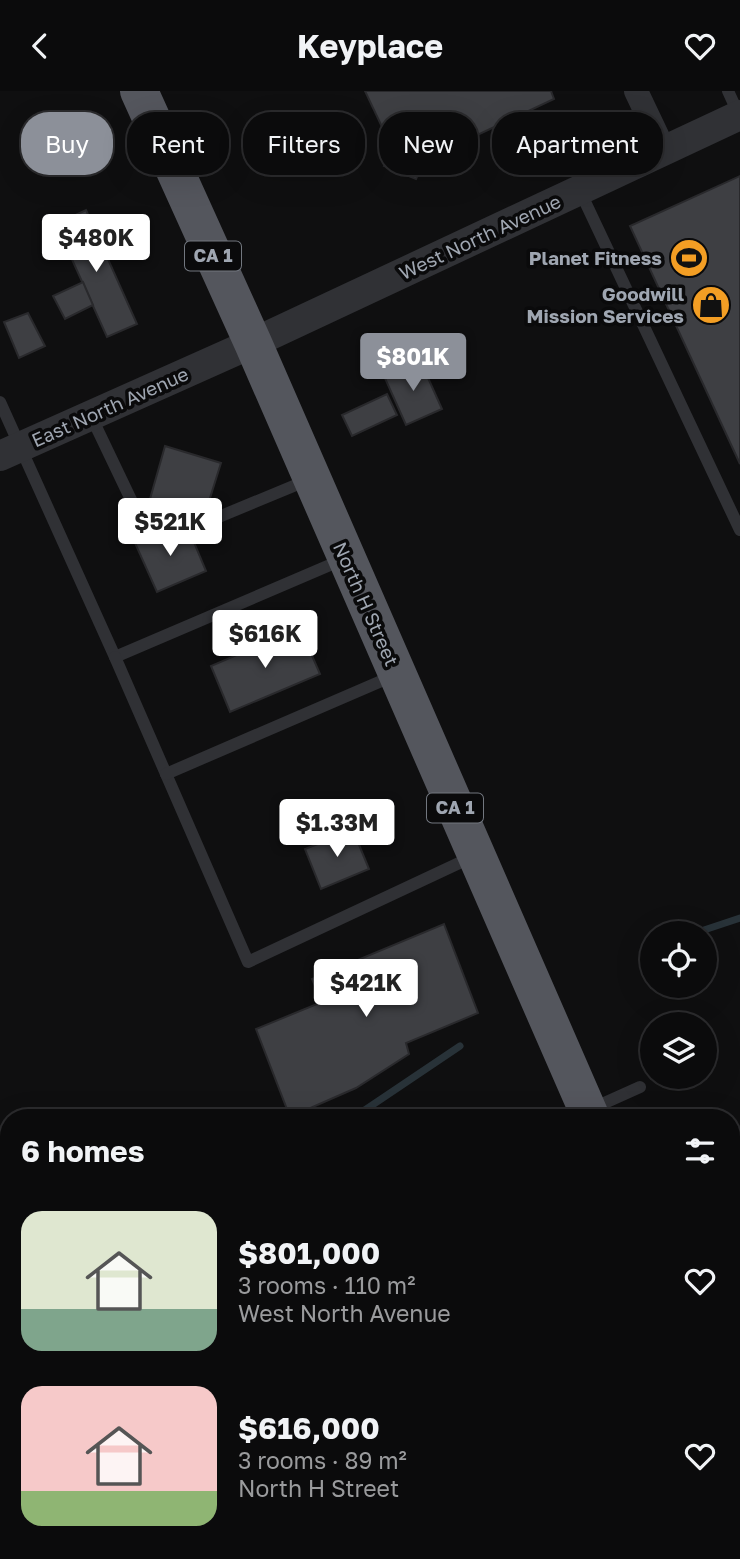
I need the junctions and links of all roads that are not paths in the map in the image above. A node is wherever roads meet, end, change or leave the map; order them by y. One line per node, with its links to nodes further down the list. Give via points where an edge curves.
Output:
1 (139, 91): 9 (highway, North H Street / CA 1)
2 (636, 91): 4 (street)
3 (728, 91): 5 (lane)
4 (645, 112)
5 (740, 115): 6 (street, West North Avenue)
6 (663, 151)
7 (613, 175): 8 (street, West North Avenue)
8 (580, 191): 9 (street, West North Avenue); 14 (lane)
9 (236, 350): 11 (street, East North Avenue); 13 (highway, North H Street / CA 1)
10 (0, 402): 12 (lane)
11 (91, 415): 12 (street, East North Avenue); 13 (lane, via 135,508 197,526)
12 (10, 451): 16 (lane)
13 (311, 478): 15 (highway, North H Street / CA 1)
14 (740, 530)
15 (346, 558): 16 (lane); 17 (highway, North H Street / CA 1)
16 (115, 657): 18 (lane)
17 (397, 674): 18 (lane); 19 (highway, North H Street / CA 1)
18 (166, 774): 19 (lane, via 248,962)
19 (476, 855): 21 (highway, North H Street / CA 1)
20 (640, 1087): 22 (lane)
21 (587, 1109)
22 (598, 1109)

